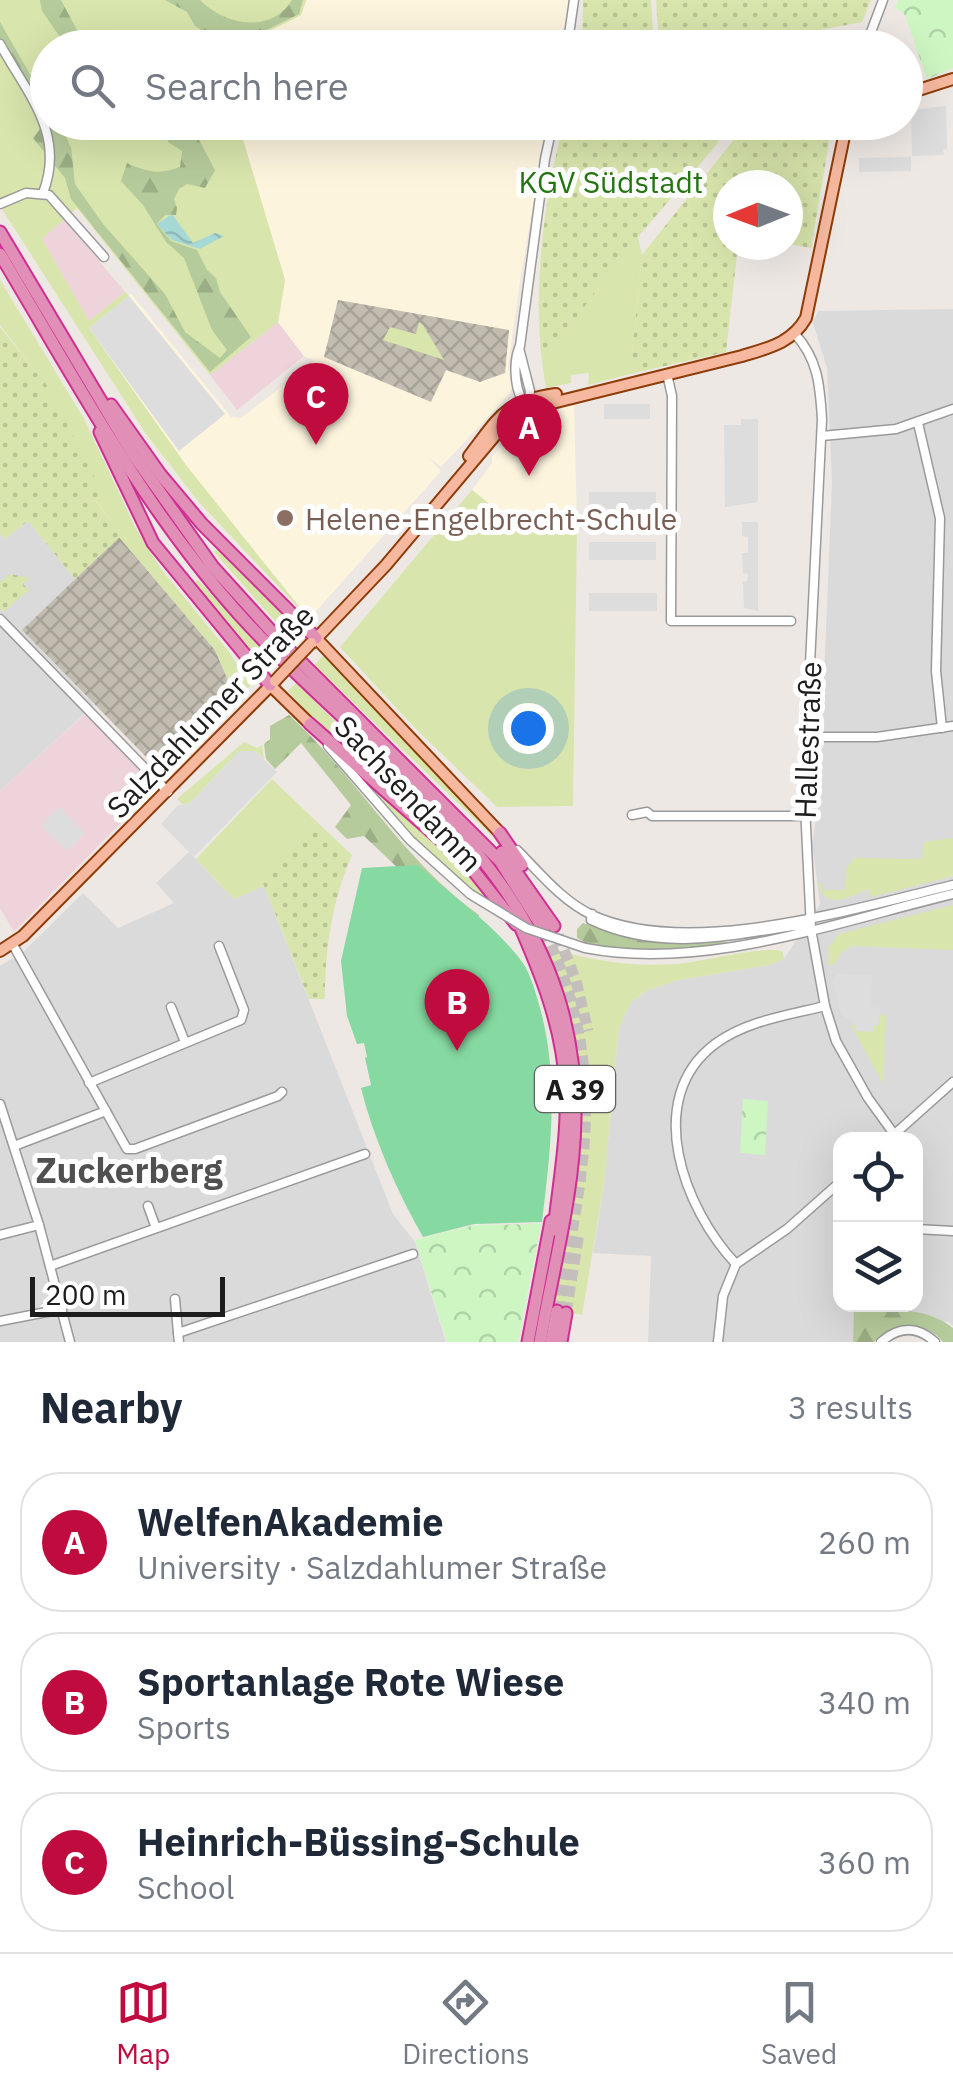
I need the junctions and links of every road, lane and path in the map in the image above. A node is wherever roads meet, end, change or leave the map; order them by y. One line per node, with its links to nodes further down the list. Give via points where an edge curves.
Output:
1 (574, 0): 3 (street)
2 (882, 0): 4 (street)
3 (570, 30)
4 (871, 30)
5 (0, 44): 8 (street)
6 (953, 79): 7 (main road)
7 (923, 89)
8 (30, 98)
9 (49, 140): 12 (street)
10 (550, 140): 18 (street)
11 (843, 140): 17 (main road, via 806,318)
12 (43, 193): 13 (street); 16 (street)
13 (3, 202)
14 (0, 232): 19 (highway, A 39)
15 (0, 254): 21 (highway, A 39)
16 (104, 257)
17 (795, 334): 20 (main road, Salzdahlumer Straße, via 774,346); 25 (street, Hallestraße, via 816,366)
18 (520, 346)
19 (83, 372): 30 (highway, via 202,524); 37 (highway, A 39, via 212,567)
20 (667, 374): 22 (main road, Salzdahlumer Straße); 29 (street, via 671,621)
21 (85, 396): 31 (highway, via 153,542); 37 (highway, A 39, via 145,493 218,590)
22 (526, 402): 22 (street, via 519,348 515,366); 30 (main road, Salzdahlumer Straße)
23 (953, 410): 24 (street)
24 (918, 423): 25 (street); 27 (street)
25 (822, 436): 35 (street, Hallestraße)
26 (952, 509): 27 (street)
27 (940, 512): 34 (street, via 936,688)
28 (0, 618): 36 (street)
29 (792, 621)
30 (314, 640): 31 (main road, Salzdahlumer Straße, bridge); 40 (main road, Sachsendamm)
31 (273, 683): 32 (main road, Sachsendamm); 36 (main road, Salzdahlumer Straße)
32 (310, 724): 45 (street, Sachsendamm, bridge, via 410,840 470,894 526,928 628,954 680,954); 47 (highway, via 468,865)
33 (953, 726): 34 (street)
34 (942, 728): 35 (street)
35 (806, 737): 39 (street, Hallestraße)
36 (168, 792): 46 (main road, Salzdahlumer Straße)
37 (441, 806): 40 (highway, via 463,812 502,852 552,930 532,882); 47 (highway, via 504,896); 75 (highway, A 39, via 514,900 545,957 564,1015 575,1131)
38 (632, 815): 39 (street)
39 (804, 816): 44 (street, Hallestraße)
40 (500, 833): 43 (street, Sachsendamm, via 556,890)
41 (953, 884): 44 (street, Sachsendamm)
42 (953, 894): 45 (street, Sachsendamm)
43 (592, 914): 44 (street, Sachsendamm, via 635,930 673,934); 45 (street, Sachsendamm, via 591,920 621,932 672,940)
44 (810, 918): 45 (street, Hallestraße)
45 (811, 929): 50 (street, Hallestraße)
46 (12, 944): 49 (main road, Salzdahlumer Straße); 54 (street)
47 (528, 945): 62 (highway, via 548,991 562,1056 566,1117)
48 (218, 946): 52 (street, via 243,1017)
49 (0, 951)
50 (825, 1006): 58 (street, Hallestraße, via 848,1065); 73 (street, via 736,1031 698,1058 686,1076 676,1114 681,1166 699,1213)
51 (171, 1007): 52 (street)
52 (185, 1042): 54 (street)
53 (953, 1082): 59 (street)
54 (89, 1083): 57 (street)
55 (282, 1092): 57 (street, via 129,1150)
56 (0, 1104): 60 (street)
57 (106, 1111): 60 (street)
58 (888, 1132)
59 (897, 1132)
60 (14, 1146): 67 (street)
61 (365, 1154): 68 (street)
62 (559, 1182): 75 (highway); 82 (highway)
63 (833, 1188): 64 (street)
64 (830, 1191): 65 (street); 73 (street)
65 (833, 1194)
66 (148, 1206): 68 (street)
67 (40, 1225): 71 (street); 74 (street)
68 (156, 1228): 74 (street)
69 (923, 1229): 70 (street)
70 (953, 1231)
71 (0, 1235)
72 (413, 1254): 80 (street)
73 (736, 1264): 87 (street, via 723,1296)
74 (50, 1266): 77 (street)
75 (550, 1288): 83 (highway, A 39)
76 (174, 1299): 80 (street)
77 (62, 1309): 79 (street); 81 (street)
78 (561, 1312): 84 (highway); 85 (highway); 86 (highway)
79 (0, 1321)
80 (178, 1337)
81 (70, 1342)
82 (528, 1342)
83 (540, 1342)
84 (551, 1342)
85 (560, 1342)
86 (570, 1342)
87 (718, 1342)
88 (881, 1342): 89 (street, via 907,1329)
89 (935, 1342)

